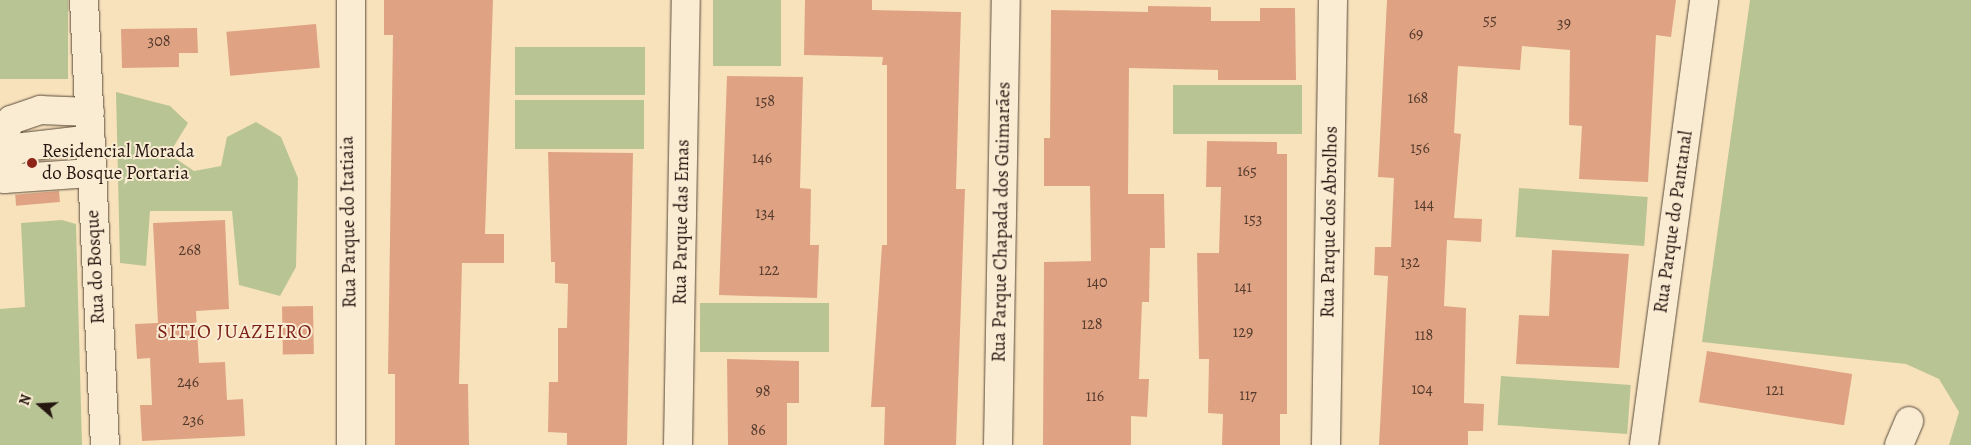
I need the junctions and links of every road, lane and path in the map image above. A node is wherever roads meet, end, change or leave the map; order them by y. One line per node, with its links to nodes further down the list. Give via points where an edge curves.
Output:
1 (84, 0): 7 (street, Rua do Bosque)
2 (351, 0): 14 (street, Rua Parque do Itatiaia, via 347,66)
3 (686, 0): 15 (street, Rua Parque das Emas)
4 (1006, 0): 16 (street, Rua Parque Chapada dos Guimarães)
5 (1333, 0): 17 (street, Rua Parque dos Abrolhos)
6 (1704, 0): 18 (street, Rua Parque do Pantanal)
7 (90, 112): 8 (street, Rua do Bosque); 9 (street, via 40,110 11,120)
8 (91, 139): 10 (street, via 24,147); 11 (street, Rua do Bosque)
9 (0, 141)
10 (0, 159)
11 (91, 173): 12 (street, via 4,180); 13 (street, Rua do Bosque)
12 (0, 176)
13 (104, 445)
14 (351, 445)
15 (678, 445)
16 (998, 445)
17 (1326, 445)
18 (1644, 445)

